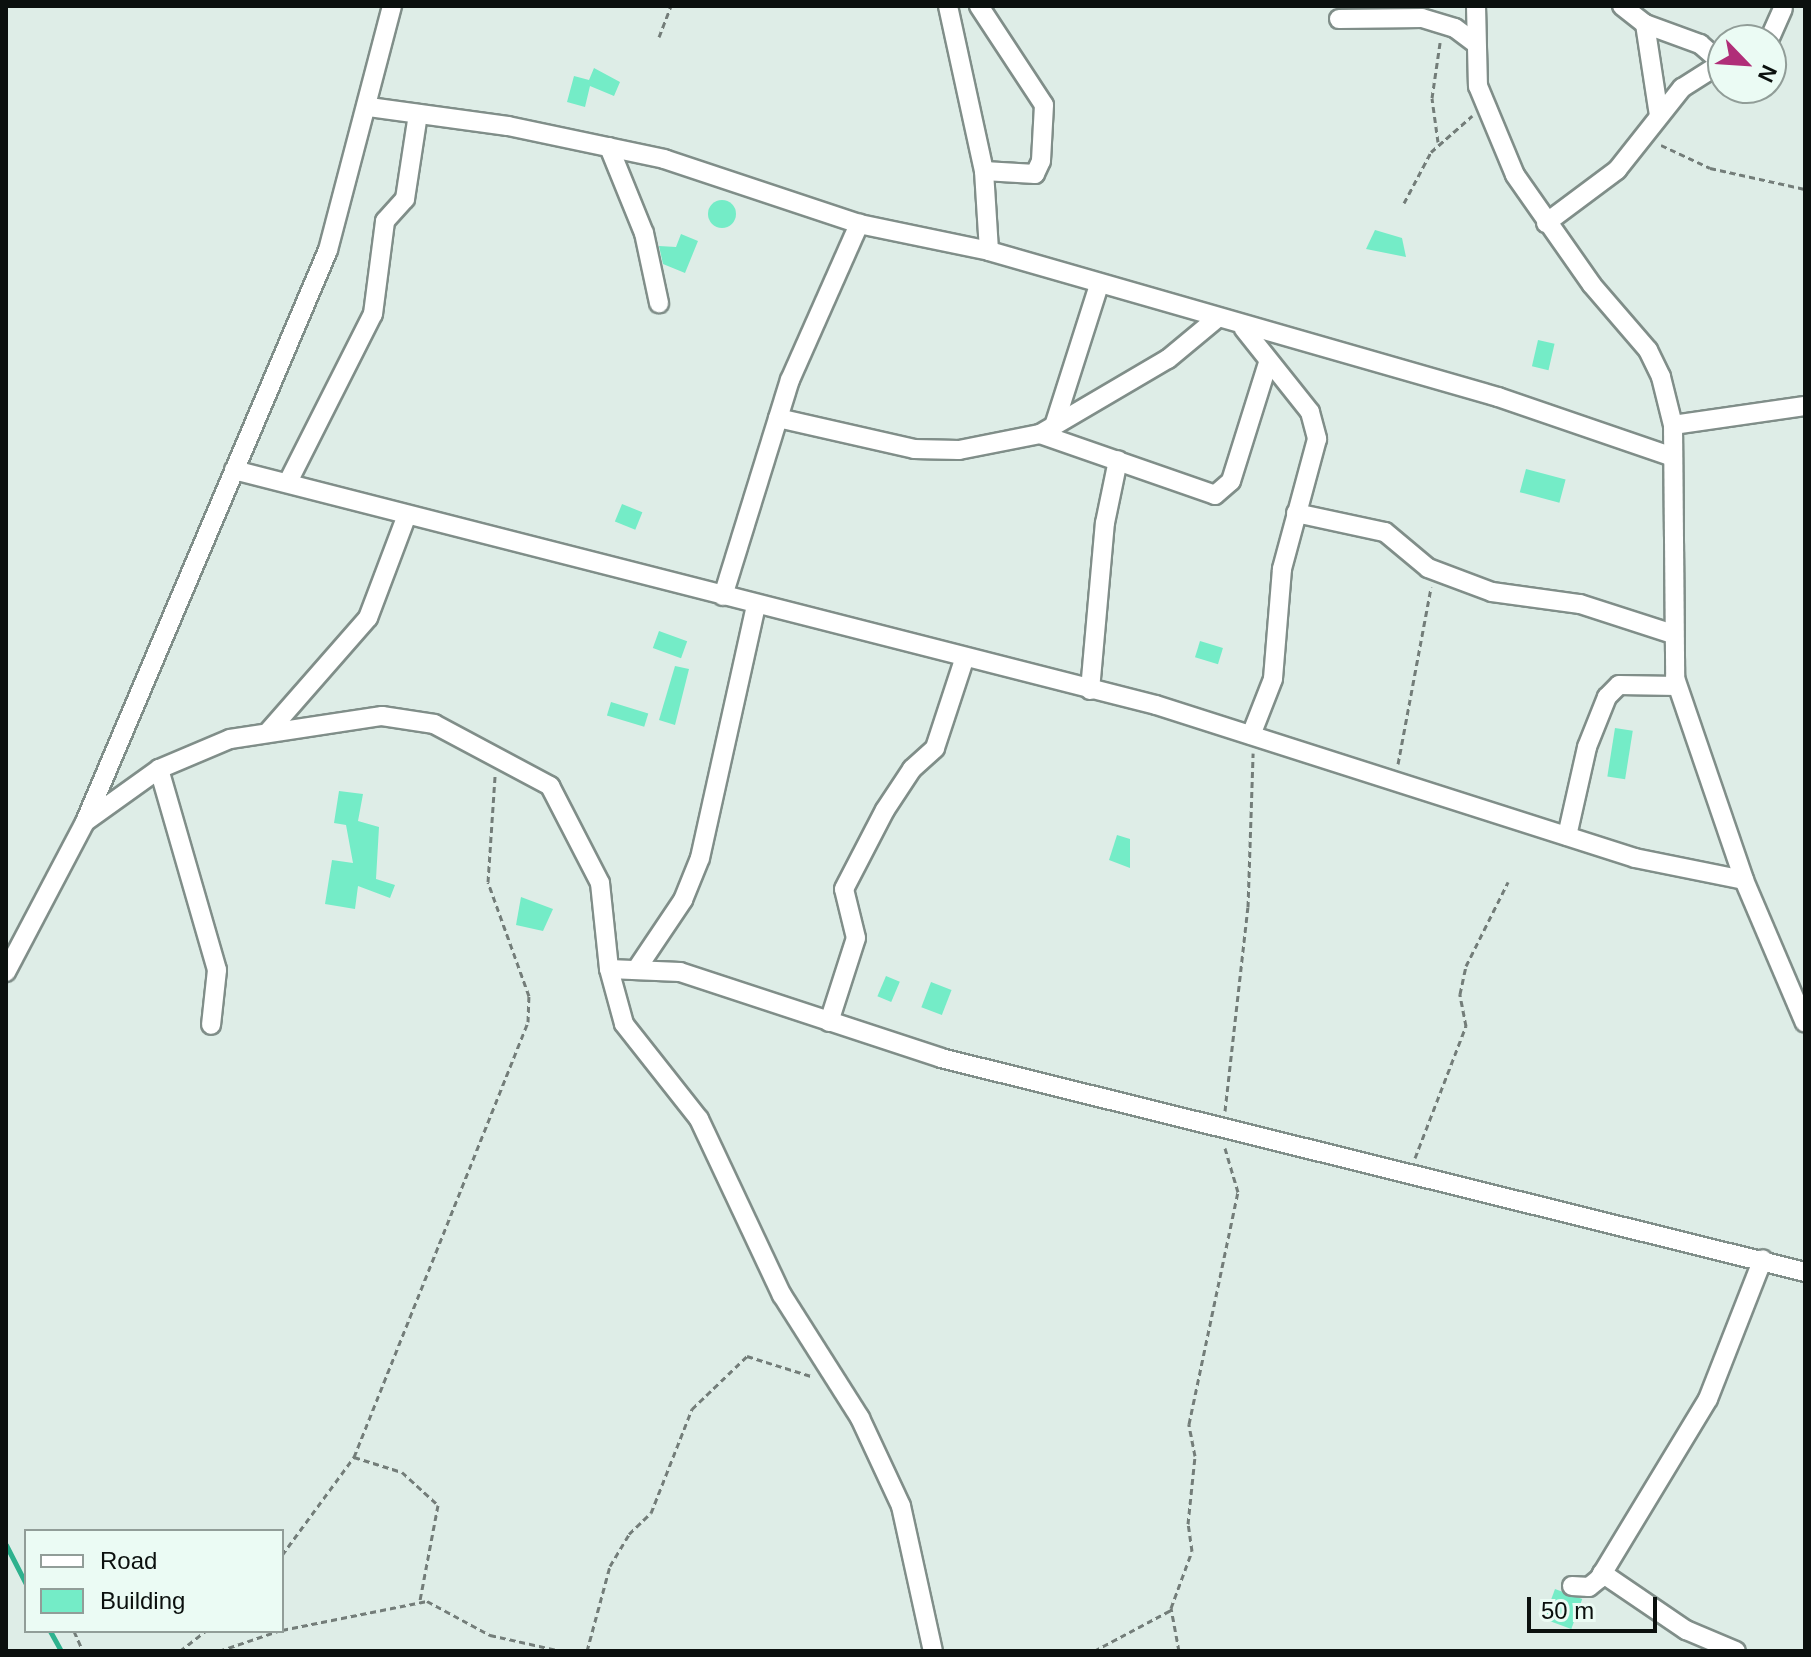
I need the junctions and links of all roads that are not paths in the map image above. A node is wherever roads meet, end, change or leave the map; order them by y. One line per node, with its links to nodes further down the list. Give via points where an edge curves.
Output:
1 (392, 6): 13 (street)
2 (948, 6): 17 (street)
3 (979, 6): 17 (street, via 1044,105 1041,161 1035,174)
4 (1476, 6): 10 (street)
5 (1622, 6): 8 (street)
6 (1783, 9): 9 (street)
7 (1339, 19): 10 (street, via 1379,14 1442,23)
8 (1645, 24): 11 (street); 15 (street)
9 (1776, 24)
10 (1475, 43): 18 (street, via 1484,108)
11 (1707, 50)
12 (1707, 71): 15 (street, via 1692,79)
13 (369, 107): 14 (street); 32 (street, via 328,250)
14 (418, 114): 16 (street); 33 (street, via 405,199 385,221 373,314)
15 (1659, 115): 18 (street, via 1617,170)
16 (609, 147): 19 (street, via 664,159); 22 (street, via 644,233)
17 (984, 171): 20 (street)
18 (1546, 223): 28 (street, via 1648,350)
19 (859, 224): 20 (street); 27 (street)
20 (989, 251): 21 (street)
21 (1099, 285): 23 (street); 29 (street)
22 (659, 303)
23 (1215, 320): 24 (street); 29 (street, via 1168,359)
24 (1244, 329): 25 (street); 30 (street, via 1484,393)
25 (1268, 363): 31 (street, via 1224,491 1201,493); 34 (street, via 1316,423)
26 (1805, 406): 28 (street)
27 (778, 418): 29 (street, via 914,449 959,450); 36 (street)
28 (1673, 425): 30 (street)
29 (1047, 430): 31 (street)
30 (1673, 457): 38 (street)
31 (1118, 460): 41 (street, via 1105,523)
32 (234, 470): 33 (street); 45 (street)
33 (288, 482): 35 (street)
34 (1296, 513): 38 (street, via 1385,532 1431,570 1514,598 1580,604); 43 (street, via 1282,569 1273,679)
35 (407, 515): 36 (street); 42 (street, via 368,618)
36 (723, 596): 37 (street)
37 (756, 605): 39 (street); 48 (street, via 700,858 683,900)
38 (1673, 634): 40 (street)
39 (964, 660): 41 (street); 51 (street, via 935,748 912,769 885,810 844,889 856,938)
40 (1677, 686): 46 (street, via 1619,685 1607,697 1587,747); 47 (street)
41 (1090, 690): 43 (street)
42 (269, 731): 44 (street, via 230,739); 49 (street, via 382,716 434,724 550,786 600,883)
43 (1253, 736): 46 (street)
44 (159, 769): 45 (street); 53 (street, via 217,970)
45 (85, 822): 50 (street)
46 (1567, 836): 47 (street, via 1693,874)
47 (1744, 880): 52 (street)
48 (638, 967): 49 (street); 51 (street, via 740,989)
49 (609, 969): 58 (street, via 624,1024 699,1119 769,1271 836,1387 860,1418 901,1506)
50 (6, 972)
51 (829, 1022): 54 (street, via 941,1058 1221,1130 1685,1246)
52 (1805, 1023)
53 (211, 1025)
54 (1763, 1259): 55 (street); 56 (street, via 1708,1399)
55 (1805, 1272)
56 (1602, 1573): 57 (street, via 1589,1587); 59 (street, via 1686,1630)
57 (1572, 1586)
58 (933, 1651)
59 (1736, 1651)

